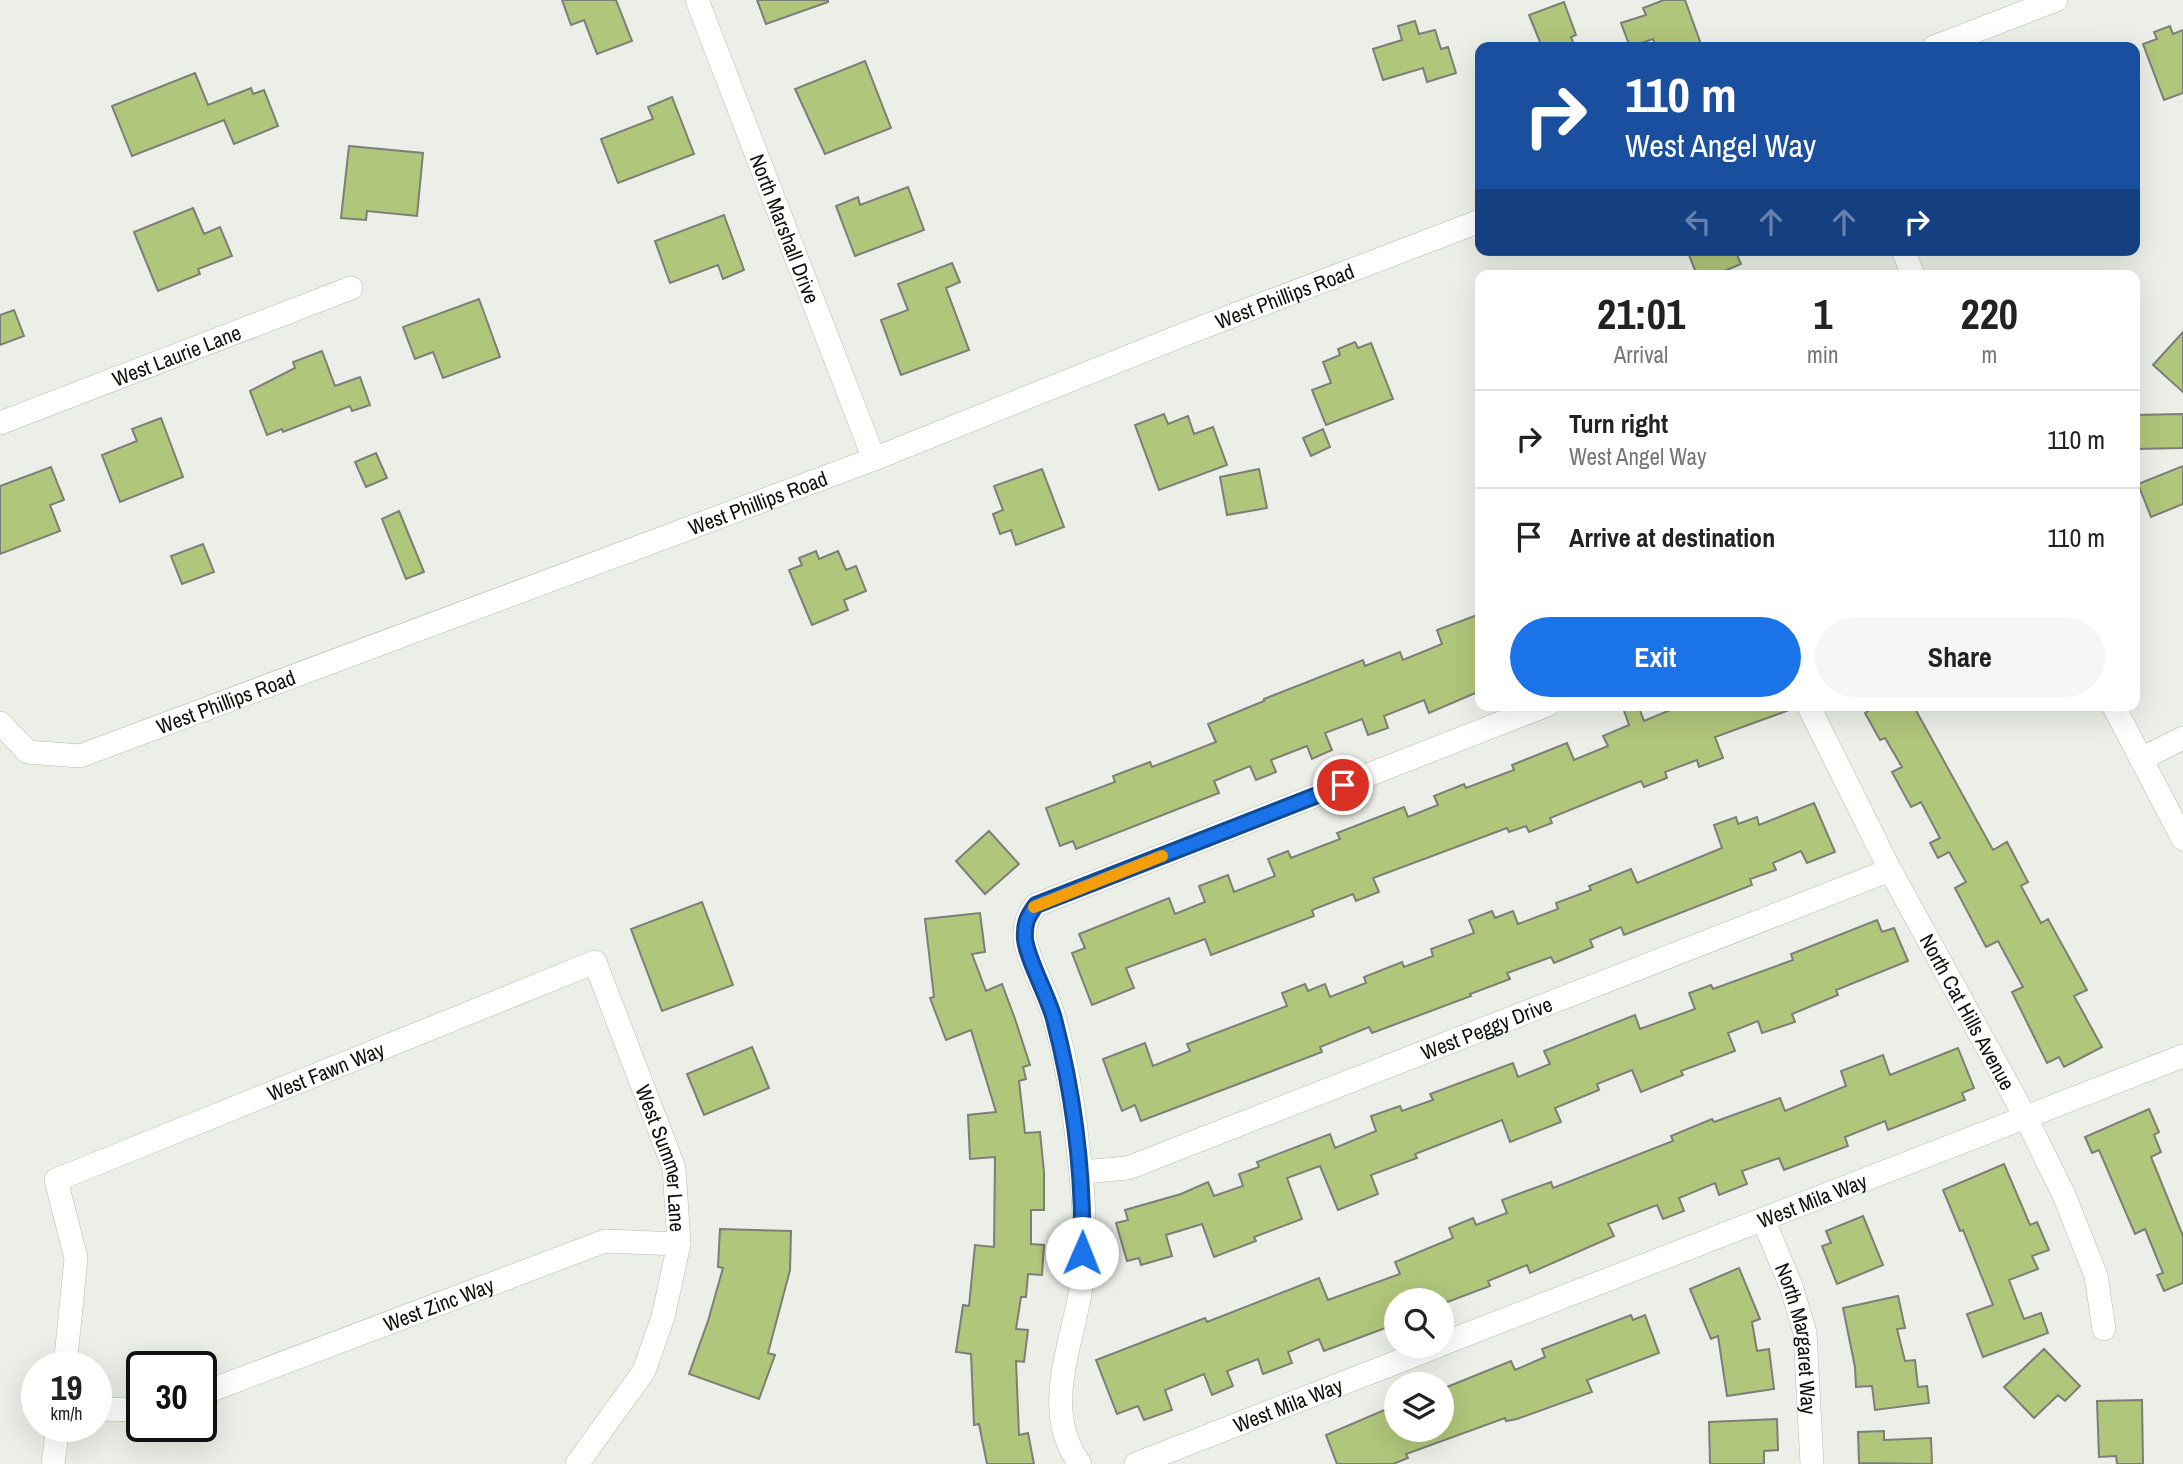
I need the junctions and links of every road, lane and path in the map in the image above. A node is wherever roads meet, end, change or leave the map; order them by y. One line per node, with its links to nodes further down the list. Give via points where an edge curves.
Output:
1 (697, 0): 7 (street, North Marshall Drive)
2 (2056, 0): 3 (street)
3 (1947, 42)
4 (1475, 223): 7 (street, West Phillips Road)
5 (351, 288): 6 (street, West Laurie Lane)
6 (0, 423)
7 (873, 459): 11 (street, West Phillips Road, via 80,756 28,752)
8 (1532, 711): 19 (street, via 1036,905 1025,919 1025,942 1053,1014 1066,1066)
9 (1811, 711): 15 (street, North Cat Hills Avenue)
10 (2116, 711): 13 (street)
11 (0, 723)
12 (2183, 738): 13 (street)
13 (2141, 760): 14 (street)
14 (2183, 839)
15 (1890, 870): 18 (street, North Cat Hills Avenue); 19 (street, West Peggy Drive, via 1128,1168)
16 (595, 962): 21 (street, West Summer Lane, via 674,1168); 24 (street, West Fawn Way, via 56,1180 76,1258)
17 (2183, 1056): 18 (street, West Mila Way)
18 (2026, 1118): 20 (street, West Mila Way); 22 (street, North Cat Hills Avenue, via 2064,1195 2096,1276)
19 (1081, 1172): 30 (street, via 1080,1293 1060,1384 1061,1420)
20 (1763, 1219): 23 (street, West Mila Way); 32 (street, North Margaret Way, via 1805,1333)
21 (679, 1244): 26 (street, West Zinc Way, via 605,1241); 29 (street, West Summer Lane, via 663,1317 644,1371)
22 (2104, 1329)
23 (1454, 1340)
24 (67, 1351)
25 (1407, 1358): 31 (street, West Mila Way)
26 (217, 1388)
27 (56, 1442): 28 (street)
28 (53, 1464)
29 (577, 1464)
30 (1080, 1464)
31 (1136, 1464)
32 (1812, 1464)

